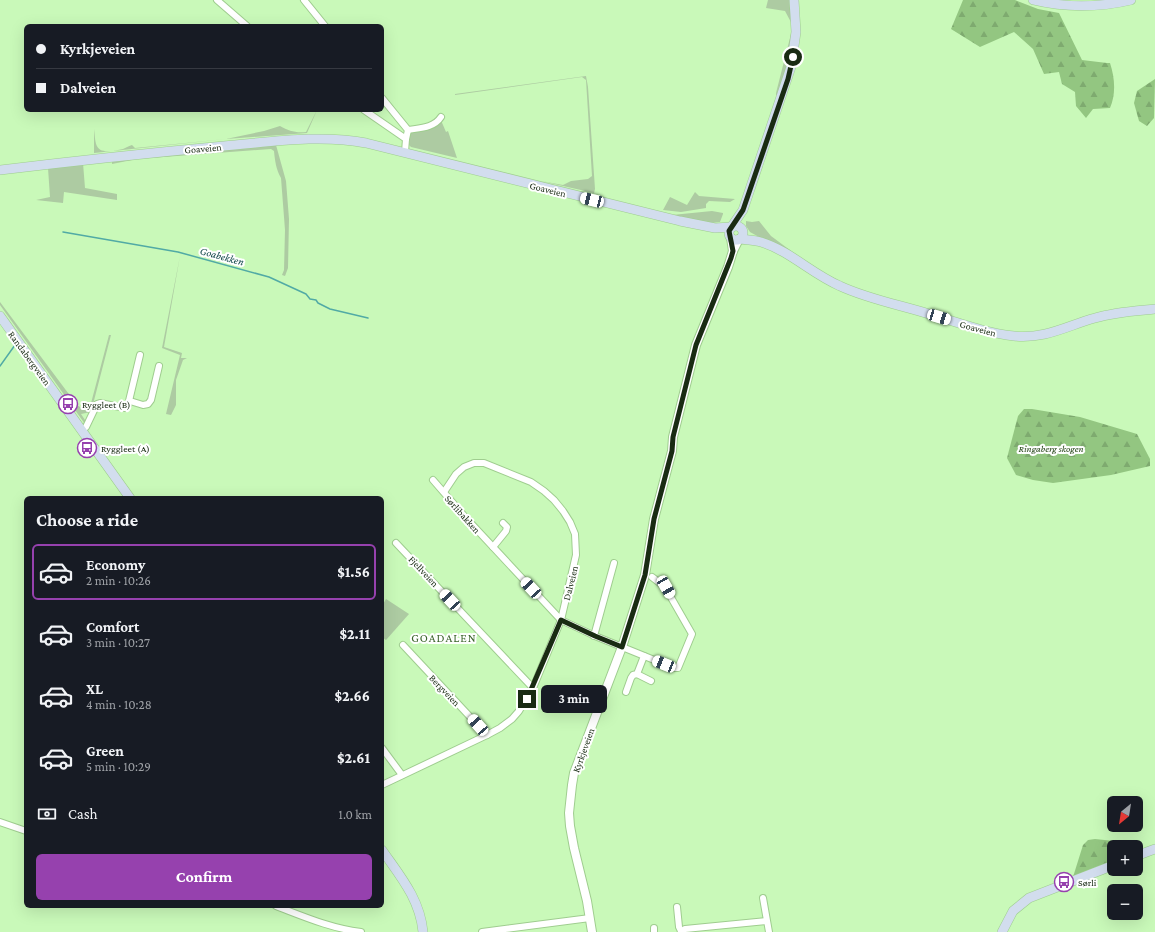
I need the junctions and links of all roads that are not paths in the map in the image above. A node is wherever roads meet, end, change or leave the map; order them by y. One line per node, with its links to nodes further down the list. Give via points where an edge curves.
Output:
1 (217, 0): 6 (street)
2 (304, 0): 7 (street)
3 (794, 0): 15 (main road, Kyrkjeveien, via 796,32 791,67)
4 (1033, 0): 5 (main road, via 1078,7)
5 (1130, 0)
6 (246, 24)
7 (323, 24)
8 (384, 100): 11 (street)
9 (367, 112): 12 (street)
10 (440, 117): 11 (street, via 432,125)
11 (408, 130): 12 (street)
12 (406, 139): 13 (street)
13 (404, 152): 14 (main road, Goaveien, via 347,140 287,140); 15 (main road, Goaveien)
14 (0, 170)
15 (736, 233): 18 (main road, Goaveien, via 786,254 826,280 850,290 998,333 1026,337 1047,334 1094,318); 35 (street, Kyrkjeveien, via 728,267 696,345 654,519 645,575)
16 (1155, 303): 18 (main road, Goaveien)
17 (1155, 309): 18 (main road, Goaveien)
18 (1138, 310)
19 (0, 316): 23 (main road, Randabergveien)
20 (140, 355): 22 (street)
21 (160, 366): 22 (street, via 148,404)
22 (130, 401): 23 (street, via 126,408 97,404)
23 (82, 431): 26 (main road, Randabergveien)
24 (433, 480): 25 (street, Sørlibakken)
25 (444, 492): 29 (street, Sørlibakken); 32 (street, Dalveien, via 464,467 484,463 531,482 554,500 570,522 576,544 576,556)
26 (129, 496)
27 (503, 523): 29 (street, via 507,527 506,531)
28 (396, 543): 39 (street, Fjellveien)
29 (493, 547): 32 (street, Sørlibakken)
30 (614, 563): 33 (street)
31 (652, 577): 36 (street, Sørlibakken, via 666,587 692,634 678,668)
32 (561, 620): 33 (street, Sørlibakken); 39 (street, Dalveien)
33 (594, 636): 35 (street, Sørlibakken)
34 (403, 645): 41 (street, Bergveien)
35 (622, 647): 36 (street, Sørlibakken); 54 (street, Kyrkjeveien, via 583,747 572,786 570,826)
36 (644, 656): 37 (street)
37 (637, 674): 38 (street); 40 (street, via 631,678)
38 (651, 681)
39 (533, 688): 41 (street, Dalveien, via 512,719)
40 (626, 692)
41 (487, 735): 43 (street, Dalveien)
42 (384, 751): 43 (street)
43 (402, 775): 44 (street, Dalveien)
44 (384, 784)
45 (0, 822): 46 (street)
46 (24, 830)
47 (1155, 849): 49 (main road)
48 (384, 853): 59 (main road, via 414,898)
49 (1143, 853)
50 (1107, 867): 64 (main road, via 1024,901 1013,911)
51 (763, 898): 55 (street)
52 (677, 907): 62 (street)
53 (281, 908): 58 (street, via 341,930)
54 (590, 918): 57 (street); 61 (street, Kyrkjeveien)
55 (766, 921): 56 (street); 63 (street)
56 (718, 929): 62 (street, via 685,929)
57 (513, 930): 60 (street)
58 (361, 932)
59 (423, 932)
60 (482, 932)
61 (592, 932)
62 (681, 932)
63 (768, 932)
64 (1002, 932)

